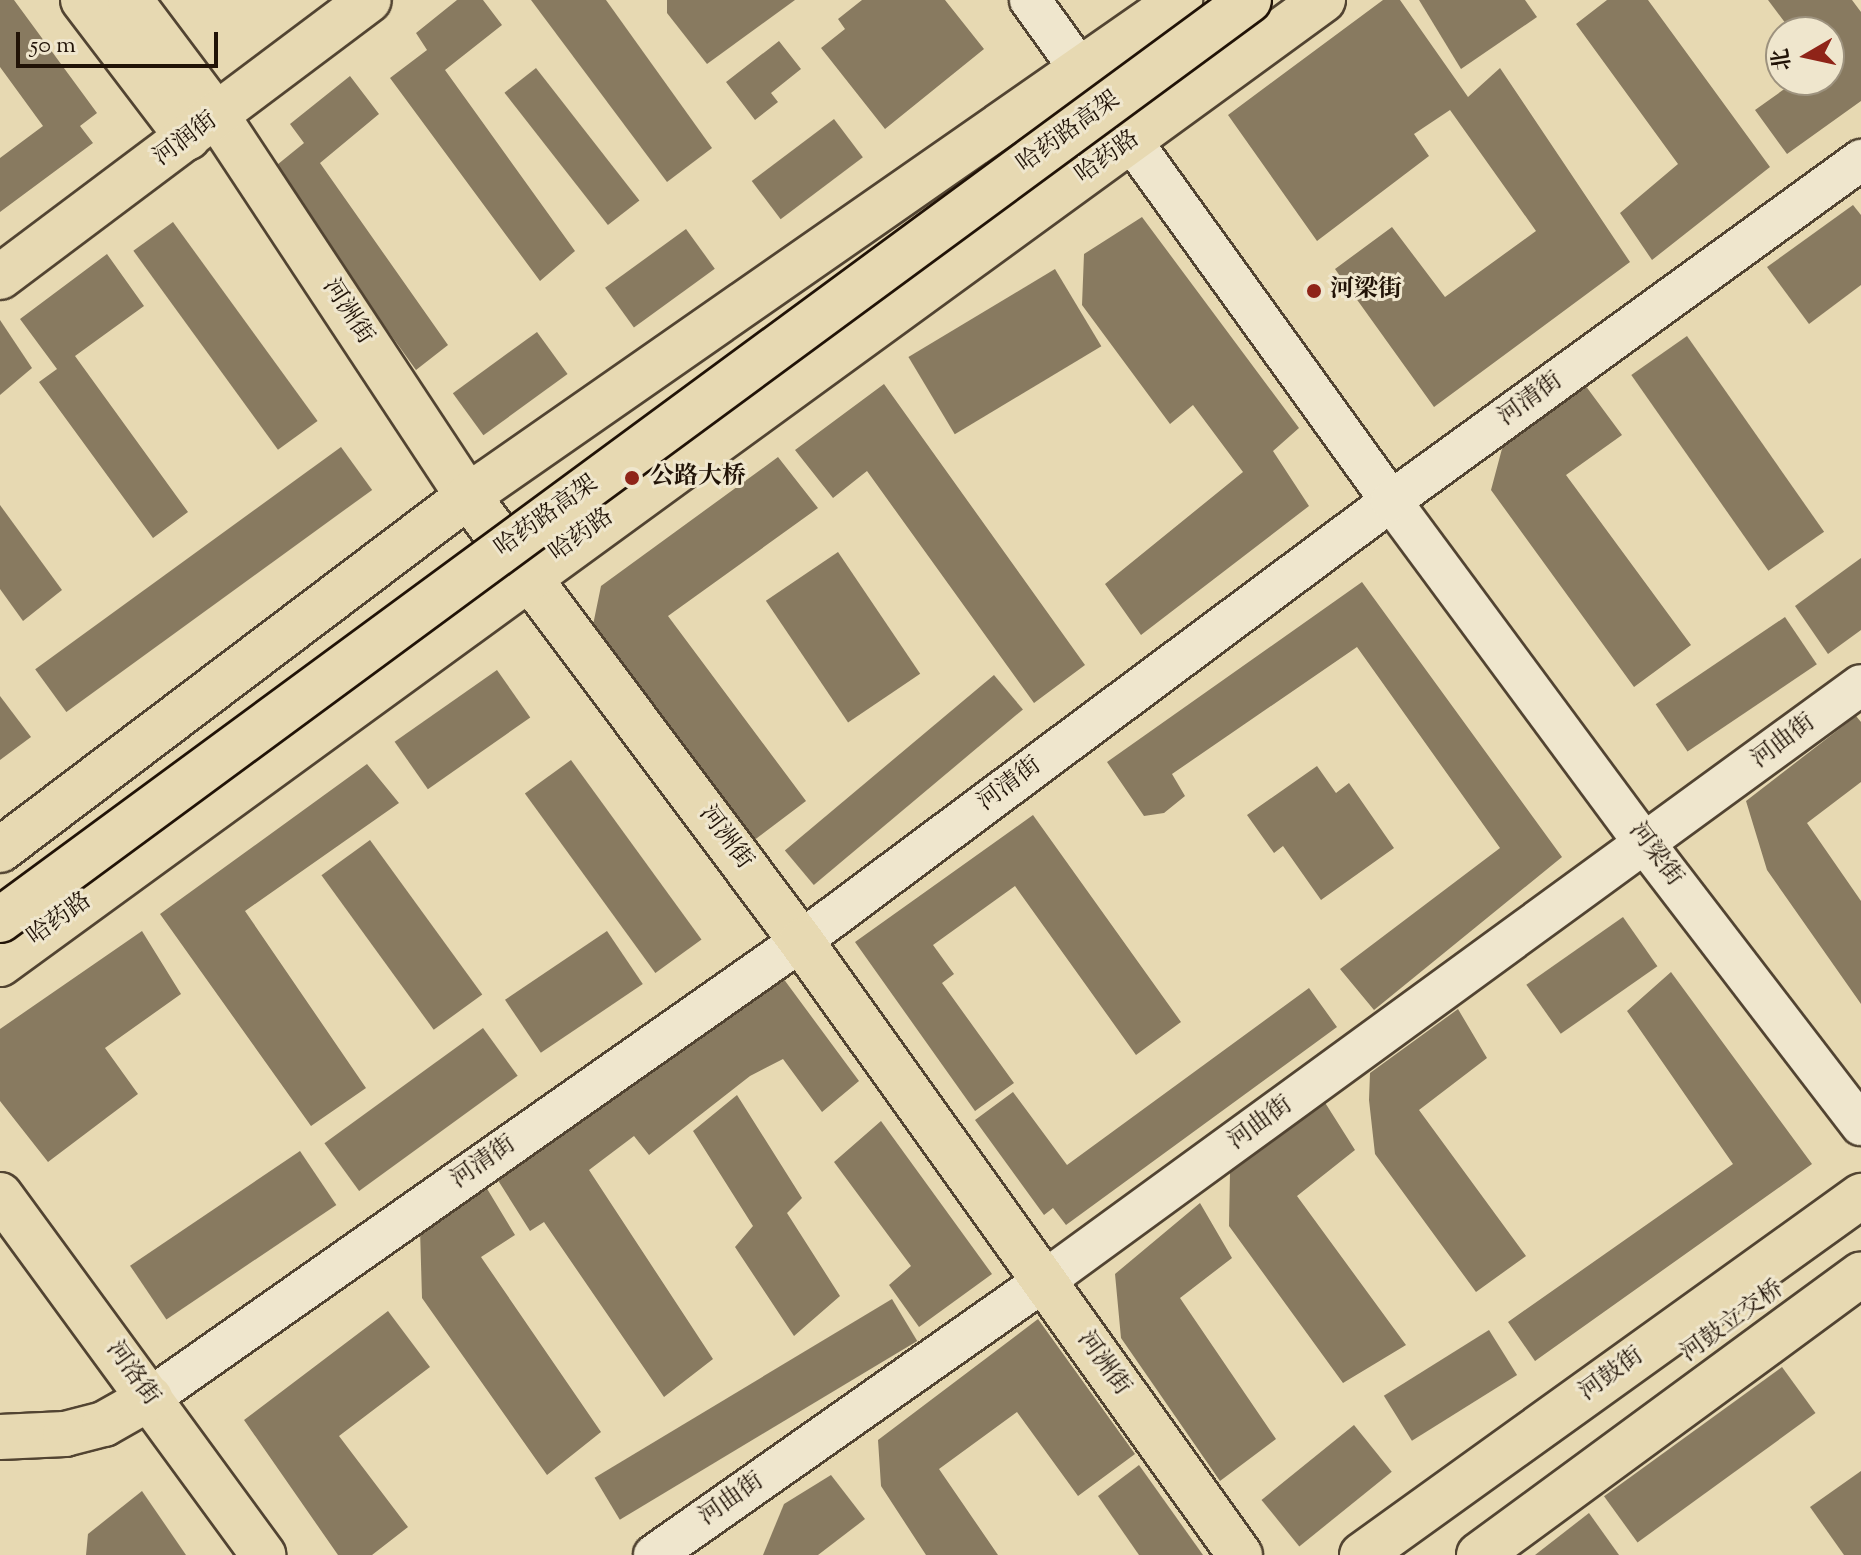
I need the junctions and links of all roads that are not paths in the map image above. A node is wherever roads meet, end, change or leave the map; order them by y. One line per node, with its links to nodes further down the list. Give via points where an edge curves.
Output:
1 (83, 0): 9 (main road)
2 (130, 0): 9 (main road)
3 (369, 0): 9 (main road, 河润街)
4 (1030, 0): 8 (street, 河梁街)
5 (1180, 0): 8 (main road)
6 (1249, 0): 19 (main road, 哈药路高架, bridge)
7 (1323, 0): 10 (main road, 哈药路)
8 (1082, 71): 10 (street, 河梁街); 13 (main road)
9 (202, 127): 12 (main road, 河润街); 13 (main road, 河洲街)
10 (1132, 140): 14 (street, 河梁街); 15 (main road, 哈药路)
11 (1861, 160): 14 (street, 河清街)
12 (0, 277)
13 (468, 496): 15 (main road, 河洲街); 18 (main road)
14 (1391, 501): 17 (street, 河梁街); 20 (street, 河清街)
15 (528, 576): 20 (main road, 河洲街); 21 (main road, 哈药路)
16 (1861, 685): 17 (street, 河曲街)
17 (1646, 845): 22 (street, 河梁街); 27 (street, 河曲街)
18 (0, 850)
19 (0, 920)
20 (801, 941): 27 (main road, 河洲街); 28 (street, 河清街)
21 (0, 964)
22 (1861, 1125)
23 (0, 1195): 28 (main road, 河洛街)
24 (1861, 1196): 33 (main road, 河鼓街)
25 (1861, 1230): 34 (main road, 河鼓立交桥)
26 (1861, 1274): 35 (main road)
27 (1044, 1281): 31 (street, 河曲街); 32 (main road, 河洲街)
28 (150, 1398): 29 (main road, via 104,1424 53,1435); 30 (main road, 河洛街)
29 (0, 1437)
30 (263, 1555)
31 (654, 1555)
32 (1240, 1555)
33 (1362, 1555)
34 (1412, 1555)
35 (1479, 1555)

